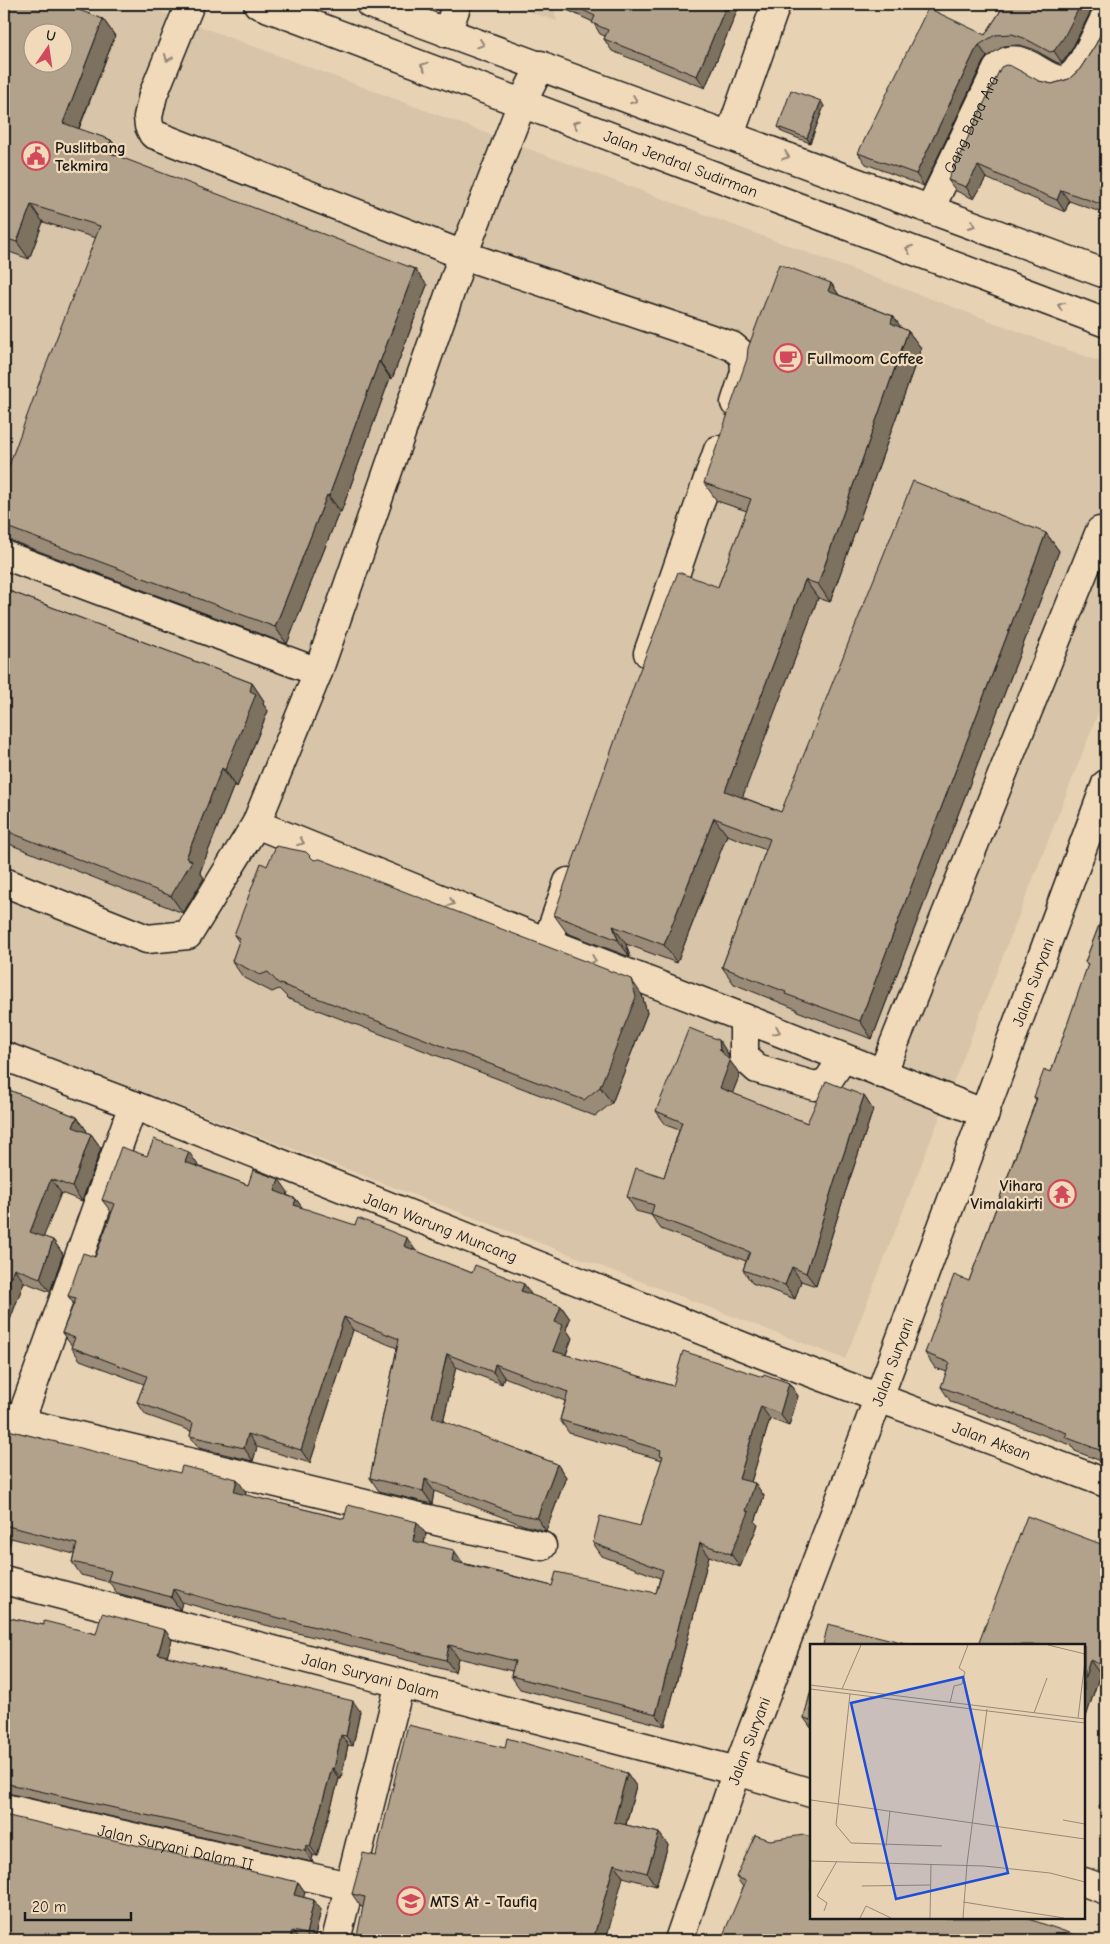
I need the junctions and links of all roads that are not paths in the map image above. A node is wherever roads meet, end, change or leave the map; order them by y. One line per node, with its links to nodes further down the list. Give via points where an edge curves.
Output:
1 (258, 4): 9 (street, Jalan Jendral Sudirman, one-way to 1)
2 (370, 4): 7 (street)
3 (457, 4): 7 (street)
4 (776, 4): 10 (street)
5 (189, 8): 12 (street, one-way to 12, via 153,95 148,118 153,134)
6 (1106, 16): 11 (street, Gang Bapa Ara, via 1069,78 1053,78 1018,60 1001,64)
7 (447, 33): 8 (street, one-way to 8)
8 (540, 65): 9 (street); 10 (street, one-way to 10)
9 (522, 103): 12 (street); 14 (street, Jalan Jendral Sudirman, one-way to 9)
10 (730, 135): 11 (street, one-way to 11)
11 (930, 209): 13 (street, one-way to 13)
12 (464, 255): 17 (street); 18 (street, via 732,346 744,356 746,372)
13 (1106, 274)
14 (1106, 323)
15 (1100, 531): 27 (street)
16 (4, 555): 17 (street)
17 (318, 672): 20 (street)
18 (638, 681)
19 (1106, 784): 29 (street, Jalan Suryani)
20 (256, 824): 22 (street, via 188,935 147,939); 23 (street, one-way to 23)
21 (577, 858): 23 (street)
22 (4, 882)
23 (547, 942): 24 (street, one-way to 24)
24 (744, 1018): 26 (street, one-way to 26); 26 (street, via 744,1057 757,1069 815,1086 827,1082)
25 (4, 1056): 28 (street, Jalan Warung Muncang)
26 (842, 1058): 27 (street)
27 (882, 1074): 29 (street)
28 (133, 1105): 30 (street, Jalan Warung Muncang); 31 (street)
29 (985, 1114): 30 (street, Jalan Suryani)
30 (879, 1397): 32 (street, Jalan Aksan); 36 (street, Jalan Suryani)
31 (12, 1419): 33 (street)
32 (1106, 1483)
33 (542, 1546)
34 (4, 1580): 35 (street, Jalan Suryani Dalam)
35 (400, 1684): 36 (street, Jalan Suryani Dalam); 40 (street)
36 (737, 1771): 37 (street, Jalan Suryani Dalam); 43 (street, Jalan Suryani)
37 (810, 1793)
38 (4, 1808): 40 (street, Jalan Suryani Dalam II)
39 (1085, 1882): 41 (street)
40 (349, 1886): 42 (street)
41 (1106, 1890)
42 (336, 1940)
43 (679, 1940)

